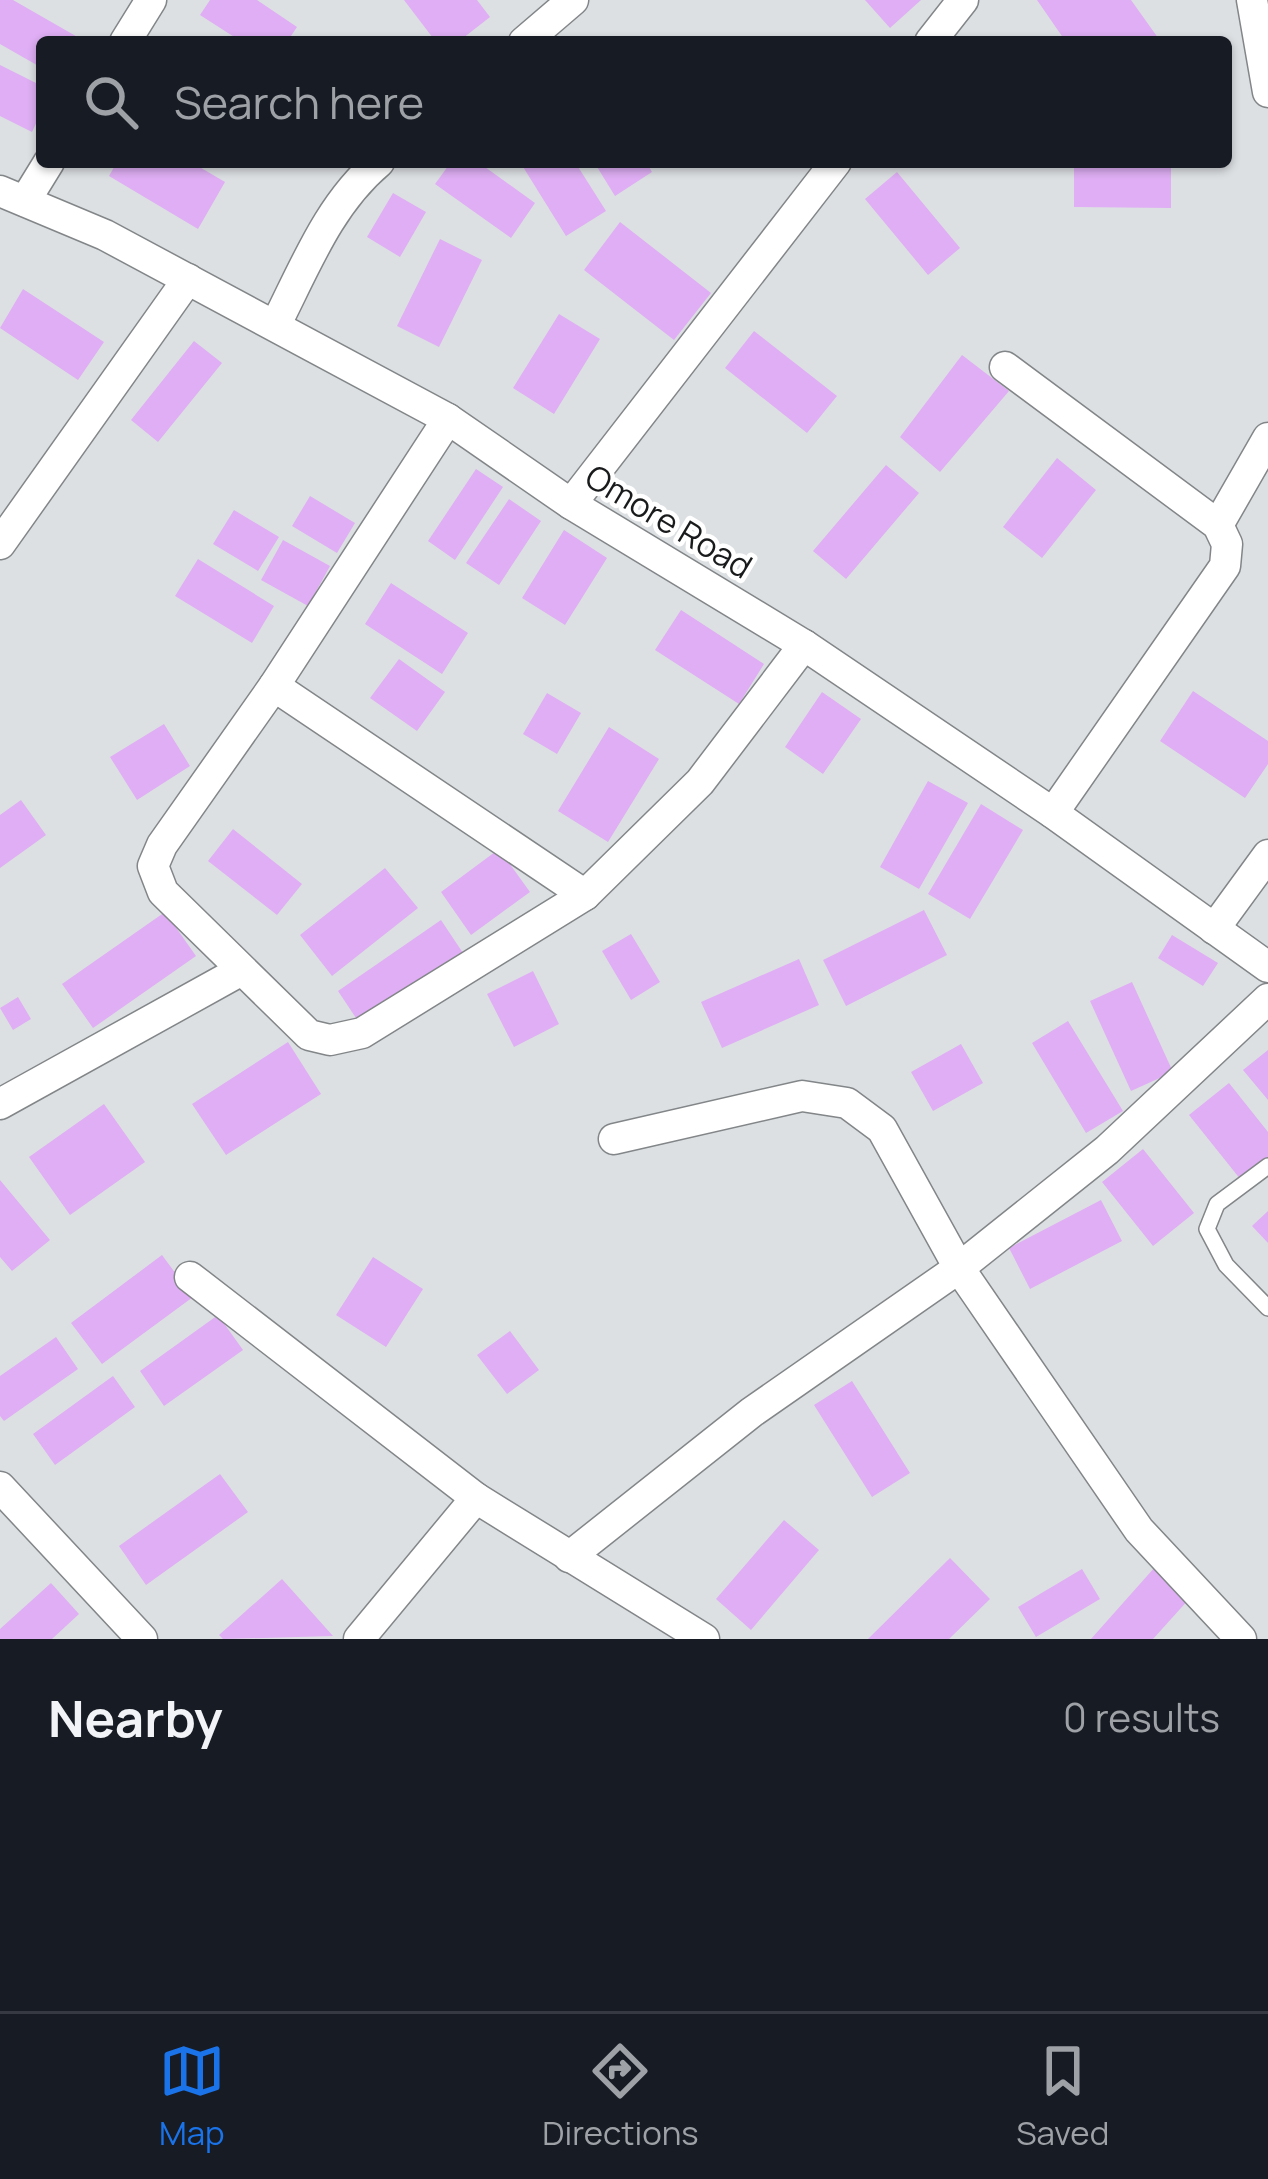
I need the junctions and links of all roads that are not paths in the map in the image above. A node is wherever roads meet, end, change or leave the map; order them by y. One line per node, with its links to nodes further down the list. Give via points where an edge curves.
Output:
1 (151, 0): 5 (street)
2 (573, 0): 6 (street)
3 (963, 0): 7 (street)
4 (1252, 0): 8 (street)
5 (128, 36)
6 (531, 36)
7 (935, 36)
8 (1268, 92)
9 (42, 168): 12 (street)
10 (373, 168): 14 (street, via 332,216)
11 (831, 168): 18 (street)
12 (12, 196): 13 (street, Omore Road)
13 (188, 278): 14 (street, Omore Road); 20 (street)
14 (276, 324): 16 (street, Omore Road)
15 (1005, 367): 19 (street)
16 (448, 419): 18 (street, Omore Road); 22 (street)
17 (1268, 438): 19 (street)
18 (572, 504): 21 (street, Omore Road)
19 (1218, 525): 23 (street, via 1225,566)
20 (0, 544)
21 (804, 645): 23 (street, Omore Road); 25 (street, via 700,782)
22 (274, 686): 25 (street); 28 (street, via 153,866 163,892)
23 (1053, 812): 26 (street, Omore Road)
24 (1268, 855): 26 (street)
25 (585, 895): 28 (street, via 362,1034 309,1035)
26 (1214, 928): 27 (street, Omore Road)
27 (1268, 967)
28 (240, 971): 30 (street)
29 (1268, 999): 33 (street, via 1107,1150)
30 (0, 1104)
31 (614, 1138): 33 (street, via 802,1096 848,1103 882,1129)
32 (1268, 1166): 35 (lane, via 1217,1204 1207,1229 1226,1265)
33 (959, 1268): 38 (street, via 752,1412); 42 (street, via 1139,1530)
34 (190, 1277): 37 (street)
35 (1268, 1308)
36 (0, 1487): 39 (street)
37 (476, 1498): 38 (street); 40 (street)
38 (569, 1557): 41 (street)
39 (142, 1639)
40 (359, 1639)
41 (704, 1639)
42 (1241, 1639)

